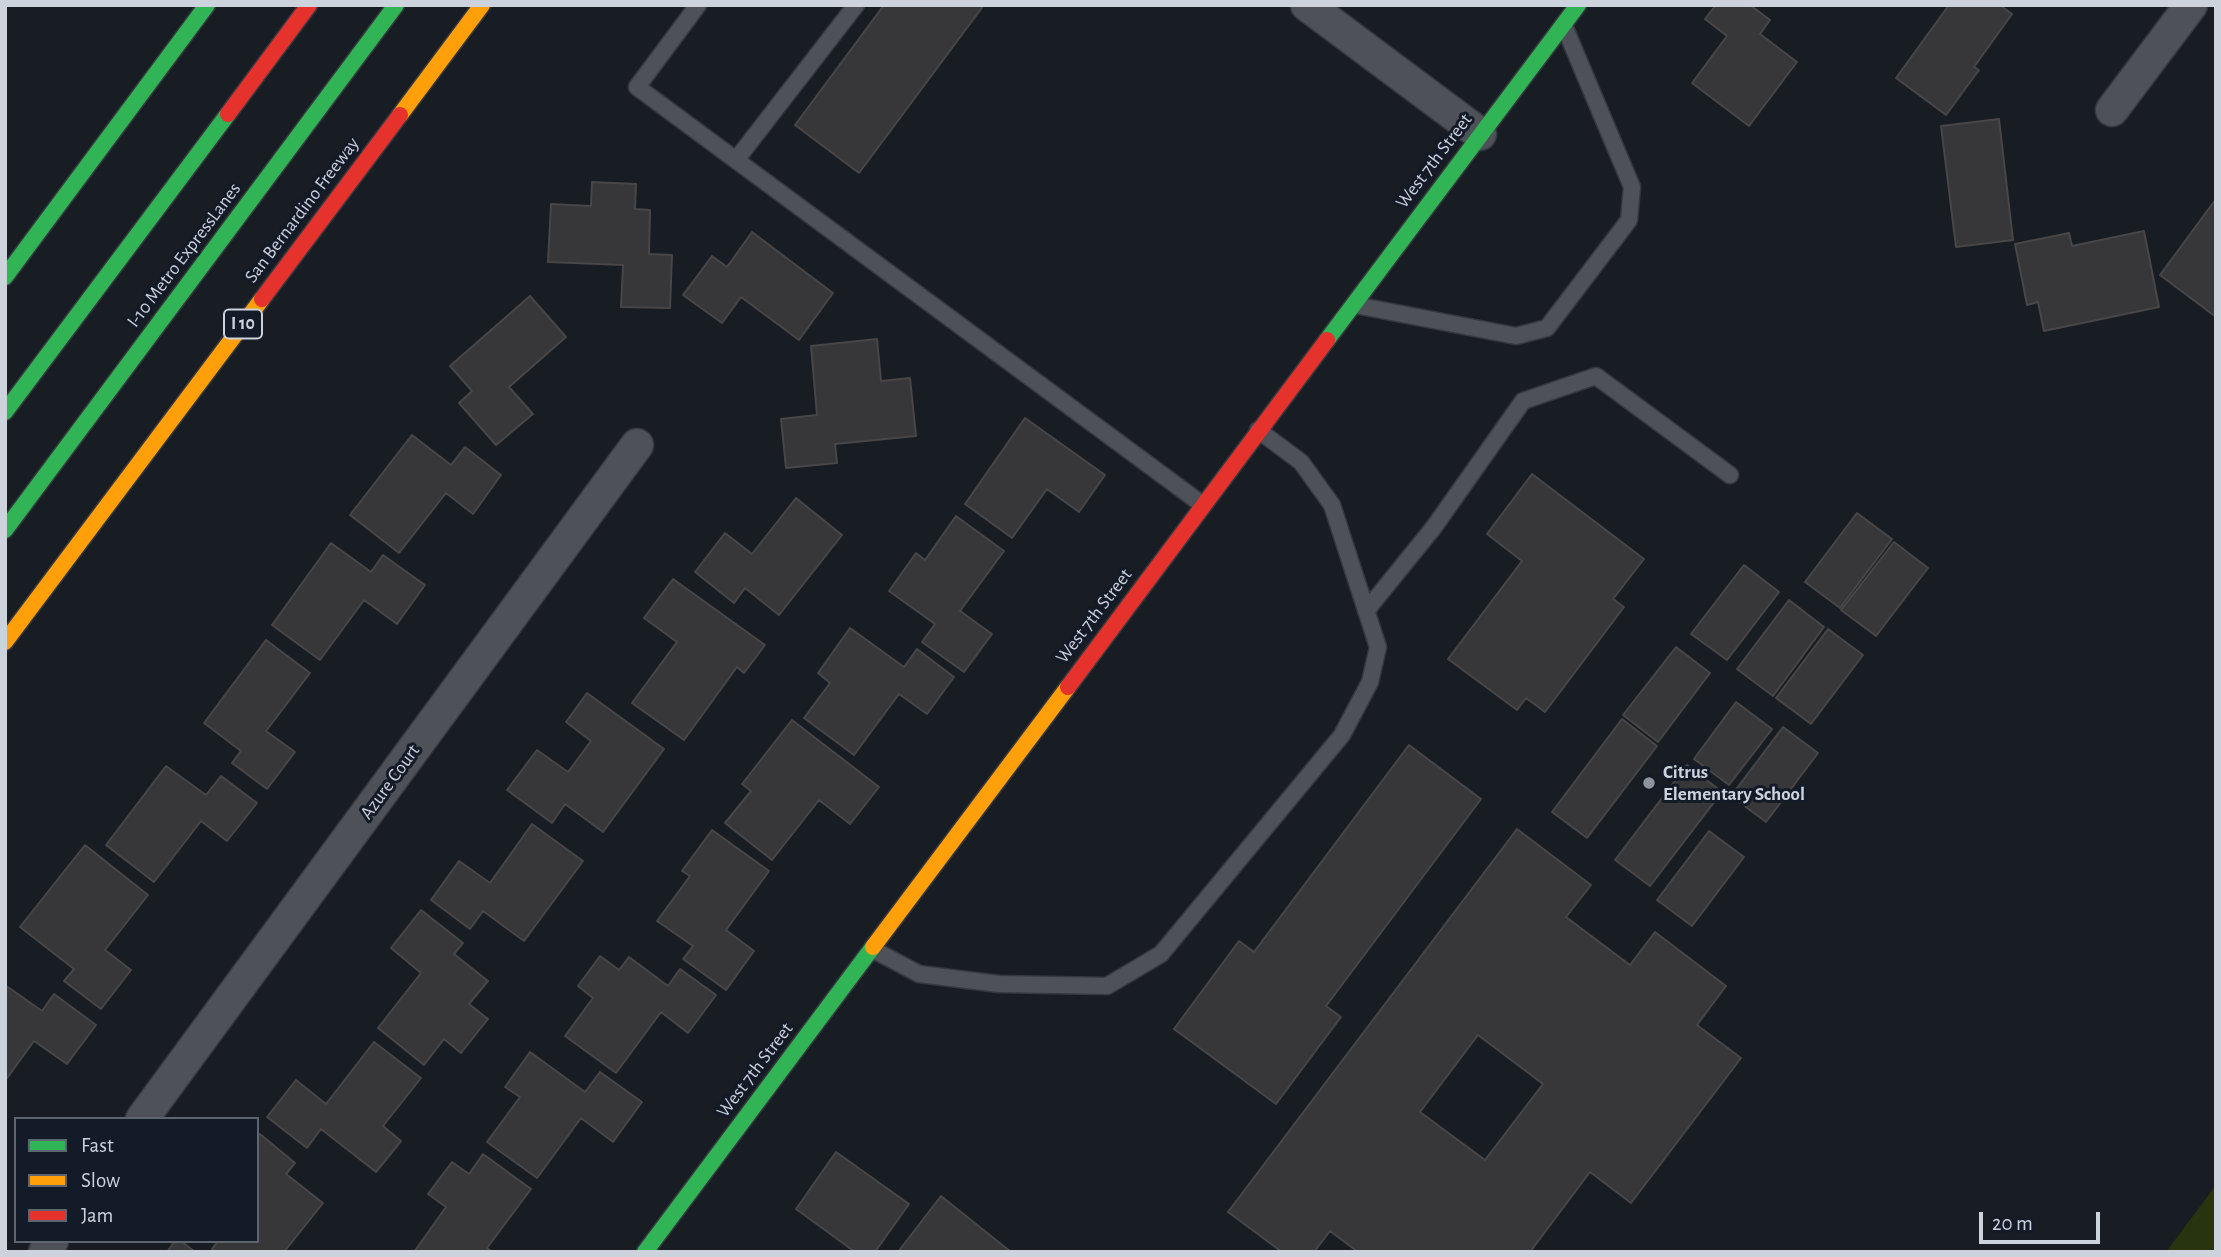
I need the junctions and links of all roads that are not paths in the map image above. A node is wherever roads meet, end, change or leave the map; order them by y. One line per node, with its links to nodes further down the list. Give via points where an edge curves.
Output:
1 (207, 5): 14 (main road)
2 (309, 5): 16 (main road)
3 (396, 5): 21 (main road, I-10 Metro ExpressLanes)
4 (482, 5): 23 (main road, San Bernardino Freeway / I 10)
5 (698, 5): 13 (lane, via 637,87)
6 (856, 5): 13 (lane)
7 (1307, 5): 12 (street)
8 (1578, 5): 10 (main road, West 7th Street)
9 (2191, 5): 11 (street)
10 (1563, 24): 12 (main road, West 7th Street); 15 (lane, via 1632,187 1629,219 1547,328 1516,336)
11 (2112, 110)
12 (1480, 134): 15 (main road, West 7th Street)
13 (736, 160): 20 (lane)
14 (5, 277)
15 (1352, 305): 17 (main road, West 7th Street)
16 (5, 412)
17 (1258, 430): 20 (main road, West 7th Street); 22 (lane, via 1301,462 1332,505)
18 (638, 445): 25 (street, Azure Court)
19 (1730, 475): 22 (lane, via 1596,376 1523,401 1434,527)
20 (1203, 505): 24 (main road, West 7th Street)
21 (5, 530)
22 (1366, 611): 24 (lane, via 1378,647 1370,682 1342,735 1161,954 1107,986 999,984 919,974)
23 (5, 642)
24 (872, 949): 26 (main road, West 7th Street)
25 (143, 1117)
26 (650, 1250)

